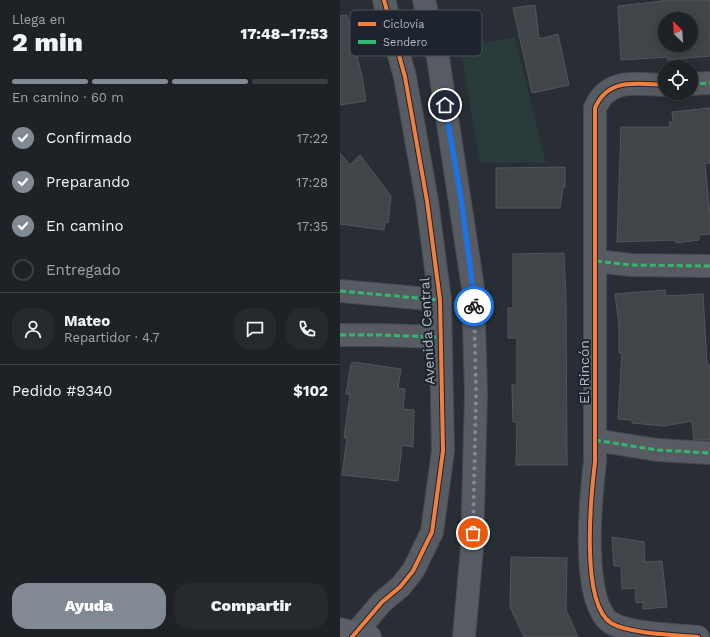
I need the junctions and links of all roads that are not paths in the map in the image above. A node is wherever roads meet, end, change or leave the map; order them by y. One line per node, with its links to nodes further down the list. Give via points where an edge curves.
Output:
1 (384, 0): 3 (street, Avenida Central)
2 (424, 0): 4 (street)
3 (387, 10)
4 (426, 10)
5 (399, 56): 11 (street, Avenida Central)
6 (438, 56): 10 (street)
7 (710, 83): 8 (street)
8 (698, 84)
9 (658, 85): 12 (street, El Rincón, via 614,86 599,99 595,108)
10 (461, 198): 11 (street); 21 (street, via 473,288 476,394 472,548)
11 (427, 201): 15 (street, Avenida Central)
12 (596, 261): 13 (street, via 631,265); 18 (street, El Rincón)
13 (710, 266)
14 (340, 291): 15 (street)
15 (440, 300): 17 (street, Avenida Central)
16 (340, 335): 17 (street)
17 (439, 337): 20 (street, Avenida Central, via 443,450 432,532 413,571)
18 (595, 440): 19 (street, via 657,450); 22 (street, El Rincón, via 590,536 595,593 604,618 628,629)
19 (710, 453)
20 (354, 634)
21 (464, 637)
22 (698, 637)

